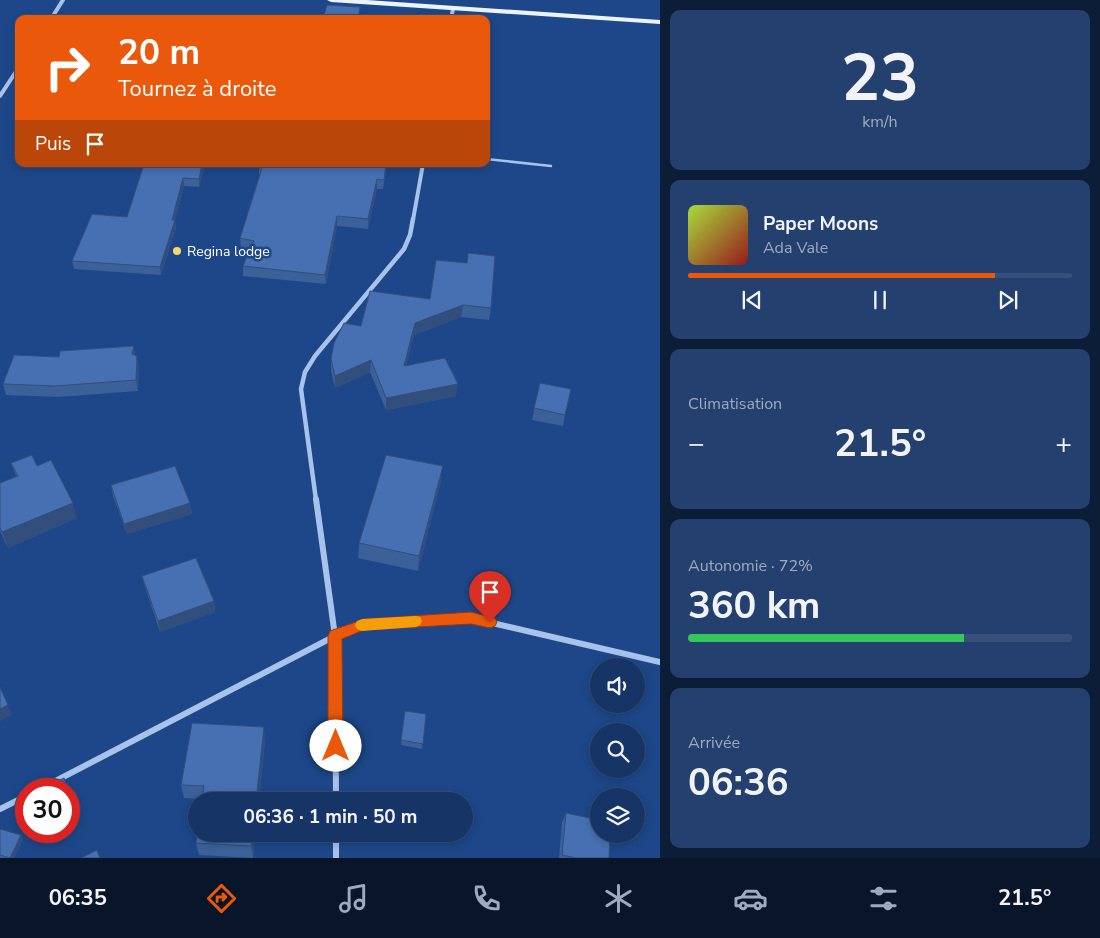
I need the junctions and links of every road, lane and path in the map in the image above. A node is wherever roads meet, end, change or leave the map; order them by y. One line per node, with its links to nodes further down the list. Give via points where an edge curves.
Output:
1 (63, 0): 4 (street)
2 (331, 0): 3 (main road)
3 (453, 8): 5 (street); 6 (main road)
4 (54, 15)
5 (452, 15)
6 (660, 22)
7 (15, 73): 8 (street)
8 (0, 96)
9 (490, 159): 10 (lane)
10 (551, 166)
11 (422, 167): 12 (street, via 410,235 404,249 315,356 305,372 301,389)
12 (335, 636): 13 (street, via 364,624 471,618); 14 (street); 15 (street)
13 (660, 662)
14 (61, 778)
15 (336, 792)
16 (15, 802): 17 (street)
17 (0, 809)
18 (336, 842): 19 (street)
19 (336, 858)

